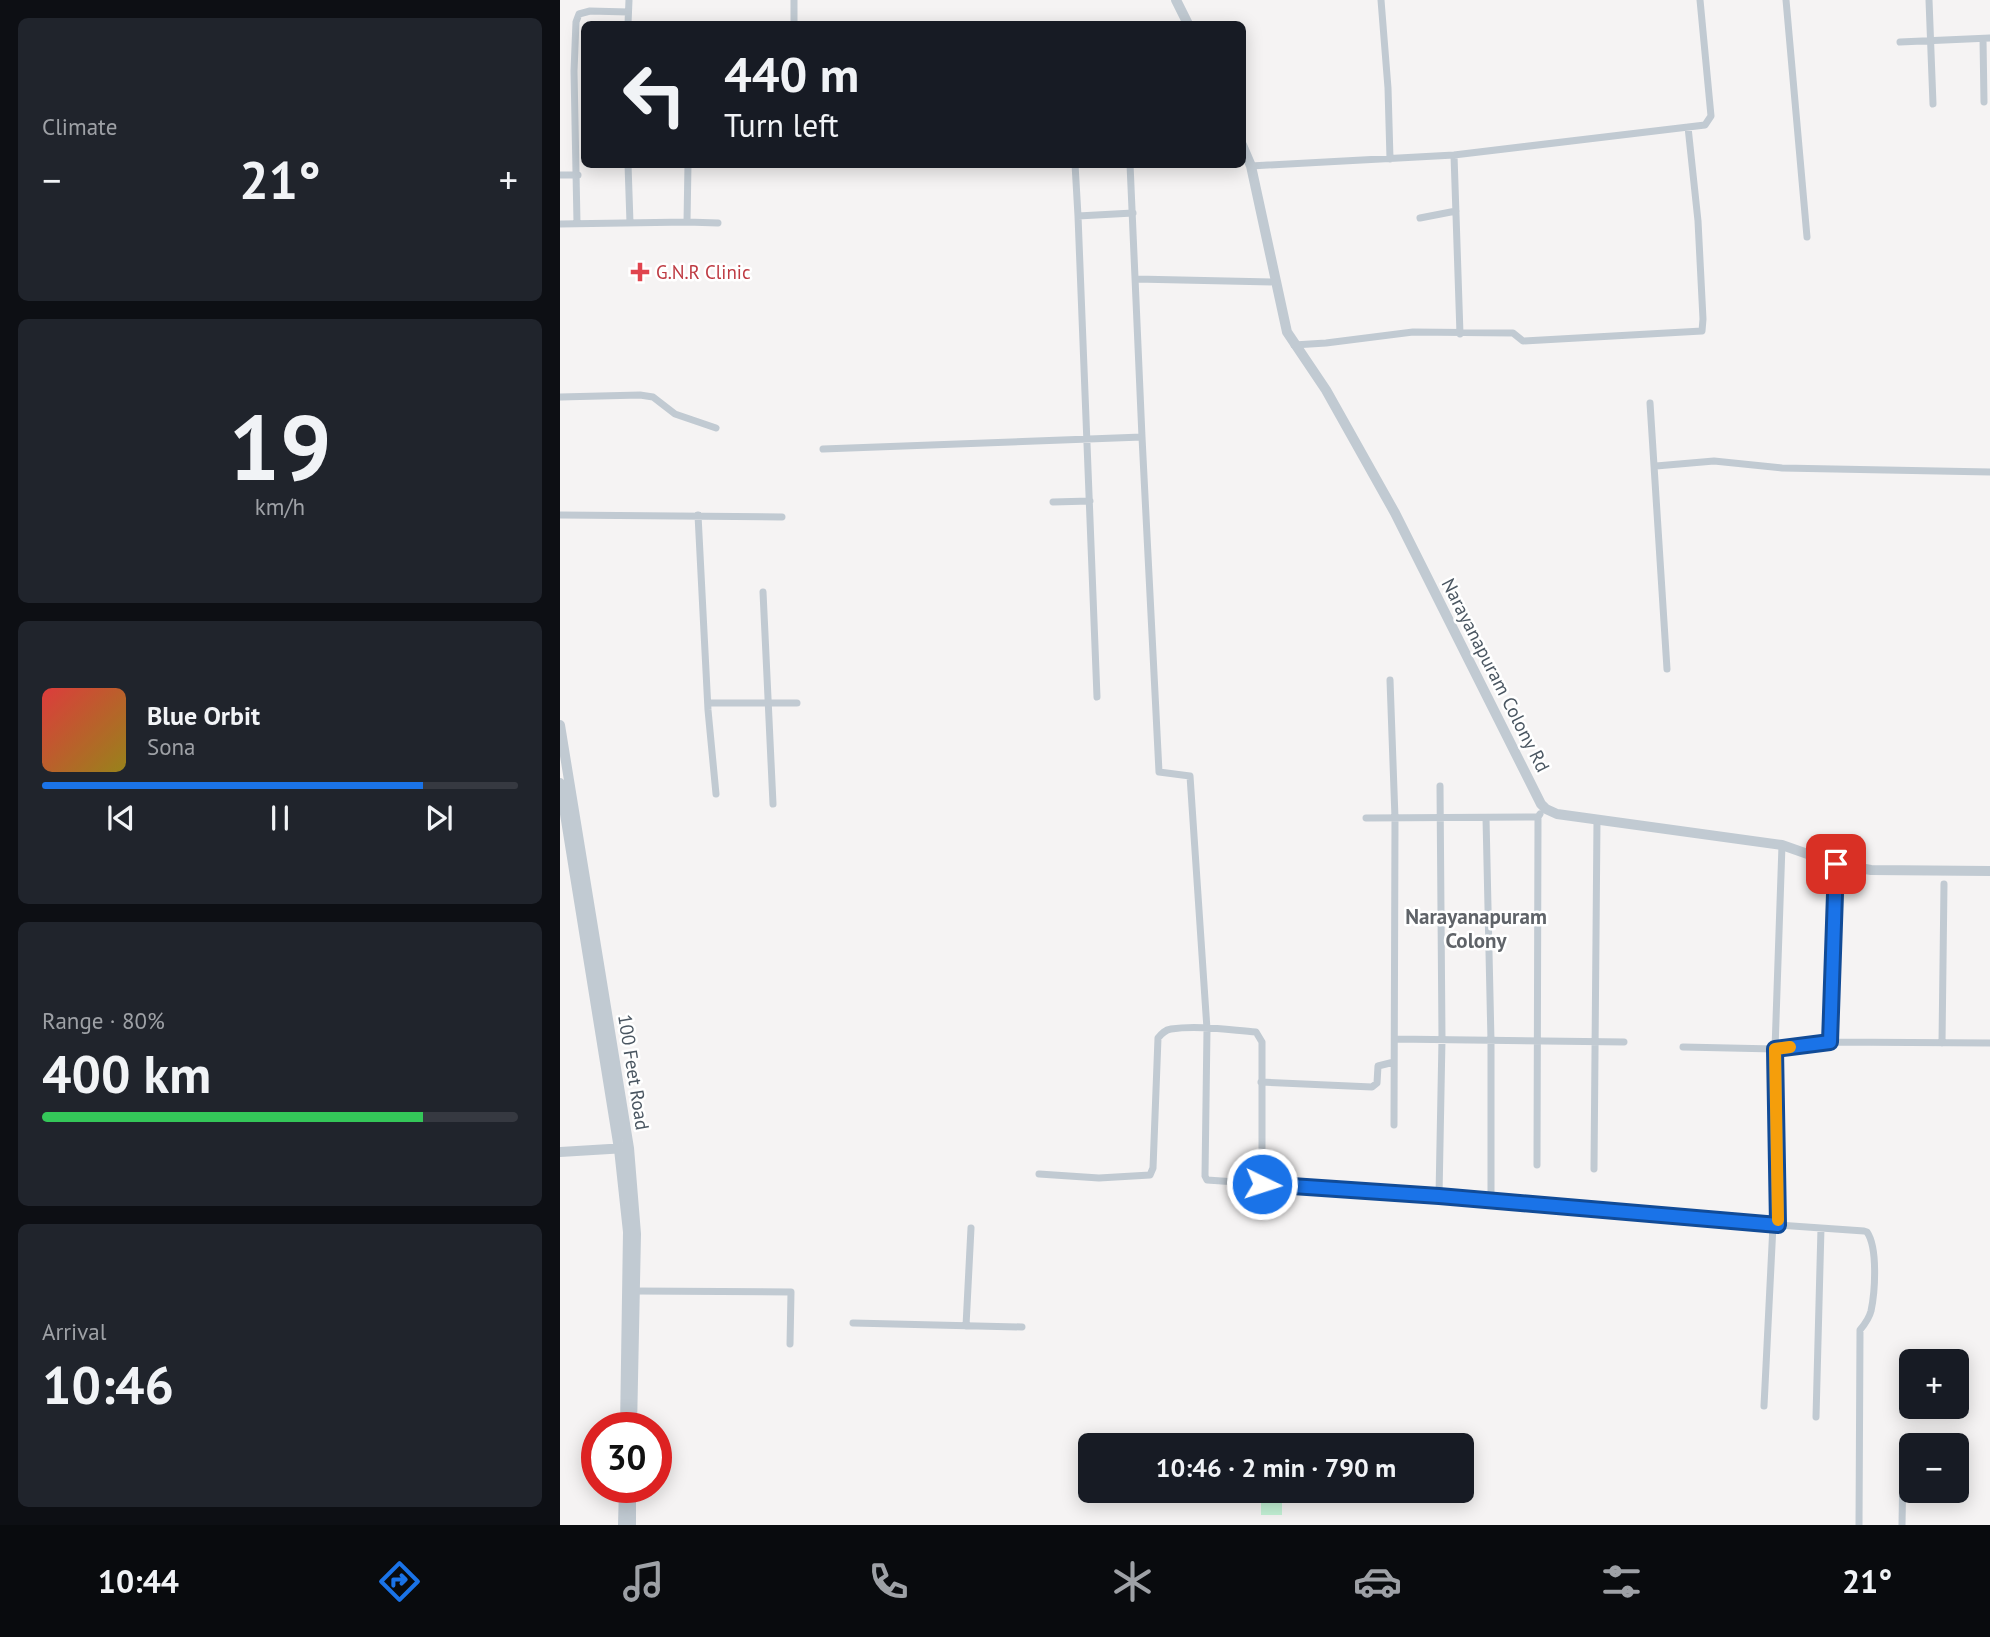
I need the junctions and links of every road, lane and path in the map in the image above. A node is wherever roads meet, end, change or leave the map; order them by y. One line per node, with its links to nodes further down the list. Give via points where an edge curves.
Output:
1 (629, 0): 8 (street)
2 (794, 0): 10 (street)
3 (1176, 0): 11 (street)
4 (1381, 0): 20 (street)
5 (1700, 0): 17 (street, via 1711,116 1705,125)
6 (1786, 0): 37 (street)
7 (1929, 0): 13 (street)
8 (628, 12): 9 (street); 26 (street, via 590,11 579,14 576,22)
9 (628, 21)
10 (794, 21)
11 (1186, 21)
12 (1986, 38): 13 (street); 15 (street)
13 (1932, 41): 14 (street); 16 (street)
14 (1900, 43)
15 (1984, 102)
16 (1933, 104)
17 (1688, 127): 19 (street); 40 (street, via 1703,330 1523,341 1513,333)
18 (1246, 154): 21 (street, Narayanapuram Colony Rd)
19 (1454, 155): 20 (street); 28 (street)
20 (1390, 159): 21 (street)
21 (1251, 166): 39 (street, Narayanapuram Colony Rd)
22 (628, 168): 34 (street)
23 (688, 168): 32 (street)
24 (1075, 168): 30 (street)
25 (1130, 168): 29 (street)
26 (578, 175): 27 (street); 33 (street)
27 (560, 176)
28 (1456, 211): 31 (street); 40 (street)
29 (1133, 213): 30 (street); 38 (street)
30 (1078, 216): 46 (street)
31 (1420, 218)
32 (687, 222): 34 (street); 35 (street)
33 (578, 223): 34 (street); 36 (street)
34 (630, 223)
35 (718, 223)
36 (560, 224)
37 (1807, 237)
38 (1136, 279): 39 (street); 45 (street)
39 (1276, 282): 41 (street, Narayanapuram Colony Rd)
40 (1460, 334): 41 (street, via 1413,332)
41 (1294, 345): 67 (street, Narayanapuram Colony Rd, via 1395,513)
42 (560, 397): 44 (street, via 653,397 676,414)
43 (1650, 403): 48 (street)
44 (716, 428)
45 (1142, 437): 46 (street); 77 (street, via 1159,772 1190,776)
46 (1088, 440): 47 (street); 50 (street)
47 (823, 449)
48 (1656, 466): 49 (street, via 1714,461 1782,468); 56 (street)
49 (1990, 472)
50 (1090, 501): 51 (street); 58 (street)
51 (1053, 502)
52 (560, 515): 53 (street)
53 (698, 515): 54 (street); 59 (street)
54 (782, 517)
55 (763, 592): 61 (street)
56 (1667, 669)
57 (1390, 680): 71 (street)
58 (1097, 697)
59 (708, 703): 61 (street); 65 (street)
60 (797, 703): 61 (street)
61 (768, 704): 66 (street)
62 (560, 725): 92 (street, 100 Feet Road)
63 (560, 783): 92 (street, 100 Feet Road)
64 (1440, 786): 68 (street)
65 (716, 794)
66 (773, 804)
67 (1542, 813): 69 (street); 72 (street); 81 (street)
68 (1440, 816): 69 (street); 71 (street); 79 (street)
69 (1486, 817): 80 (street)
70 (1366, 818): 71 (street)
71 (1395, 818): 78 (street)
72 (1597, 820): 73 (street); 82 (street)
73 (1782, 845): 74 (street); 88 (street)
74 (1836, 864): 75 (street, via 1871,870); 84 (street)
75 (1990, 871)
76 (1944, 884): 85 (street)
77 (1207, 1029): 90 (street, via 1256,1032 1262,1042); 96 (street, via 1172,1029 1158,1038 1150,1175); 97 (street, via 1205,1178)
78 (1395, 1039): 79 (street); 89 (street)
79 (1442, 1039): 80 (street); 98 (street)
80 (1491, 1041): 81 (street); 99 (street)
81 (1536, 1041): 82 (street); 94 (street)
82 (1593, 1041): 83 (street); 95 (street)
83 (1624, 1042)
84 (1830, 1042): 85 (street); 88 (street)
85 (1942, 1043): 86 (street)
86 (1990, 1044)
87 (1683, 1047): 88 (street)
88 (1775, 1049): 100 (street)
89 (1394, 1062): 90 (street, via 1378,1066 1376,1085 1371,1087); 91 (street)
90 (1261, 1082): 97 (street)
91 (1394, 1125)
92 (624, 1148): 93 (street); 103 (street, 100 Feet Road, via 636,1234); 109 (street, 100 Feet Road, via 628,1232)
93 (560, 1152)
94 (1537, 1165)
95 (1594, 1170)
96 (1039, 1174)
97 (1262, 1184): 98 (street)
98 (1439, 1196): 99 (street)
99 (1490, 1200): 100 (street)
100 (1775, 1225): 102 (street); 108 (street)
101 (971, 1228): 105 (street)
102 (1821, 1228): 111 (street); 117 (street, via 1867,1232 1874,1249 1871,1312 1860,1330)
103 (635, 1291): 107 (street, via 791,1292); 110 (street, 100 Feet Road)
104 (853, 1323): 105 (street)
105 (966, 1326): 106 (street)
106 (1021, 1326)
107 (790, 1344)
108 (1764, 1406)
109 (625, 1412)
110 (632, 1412)
111 (1816, 1417)
112 (624, 1503): 115 (street)
113 (631, 1503): 116 (street)
114 (1902, 1503): 118 (street)
115 (623, 1525)
116 (631, 1525)
117 (1859, 1525)
118 (1902, 1525)

